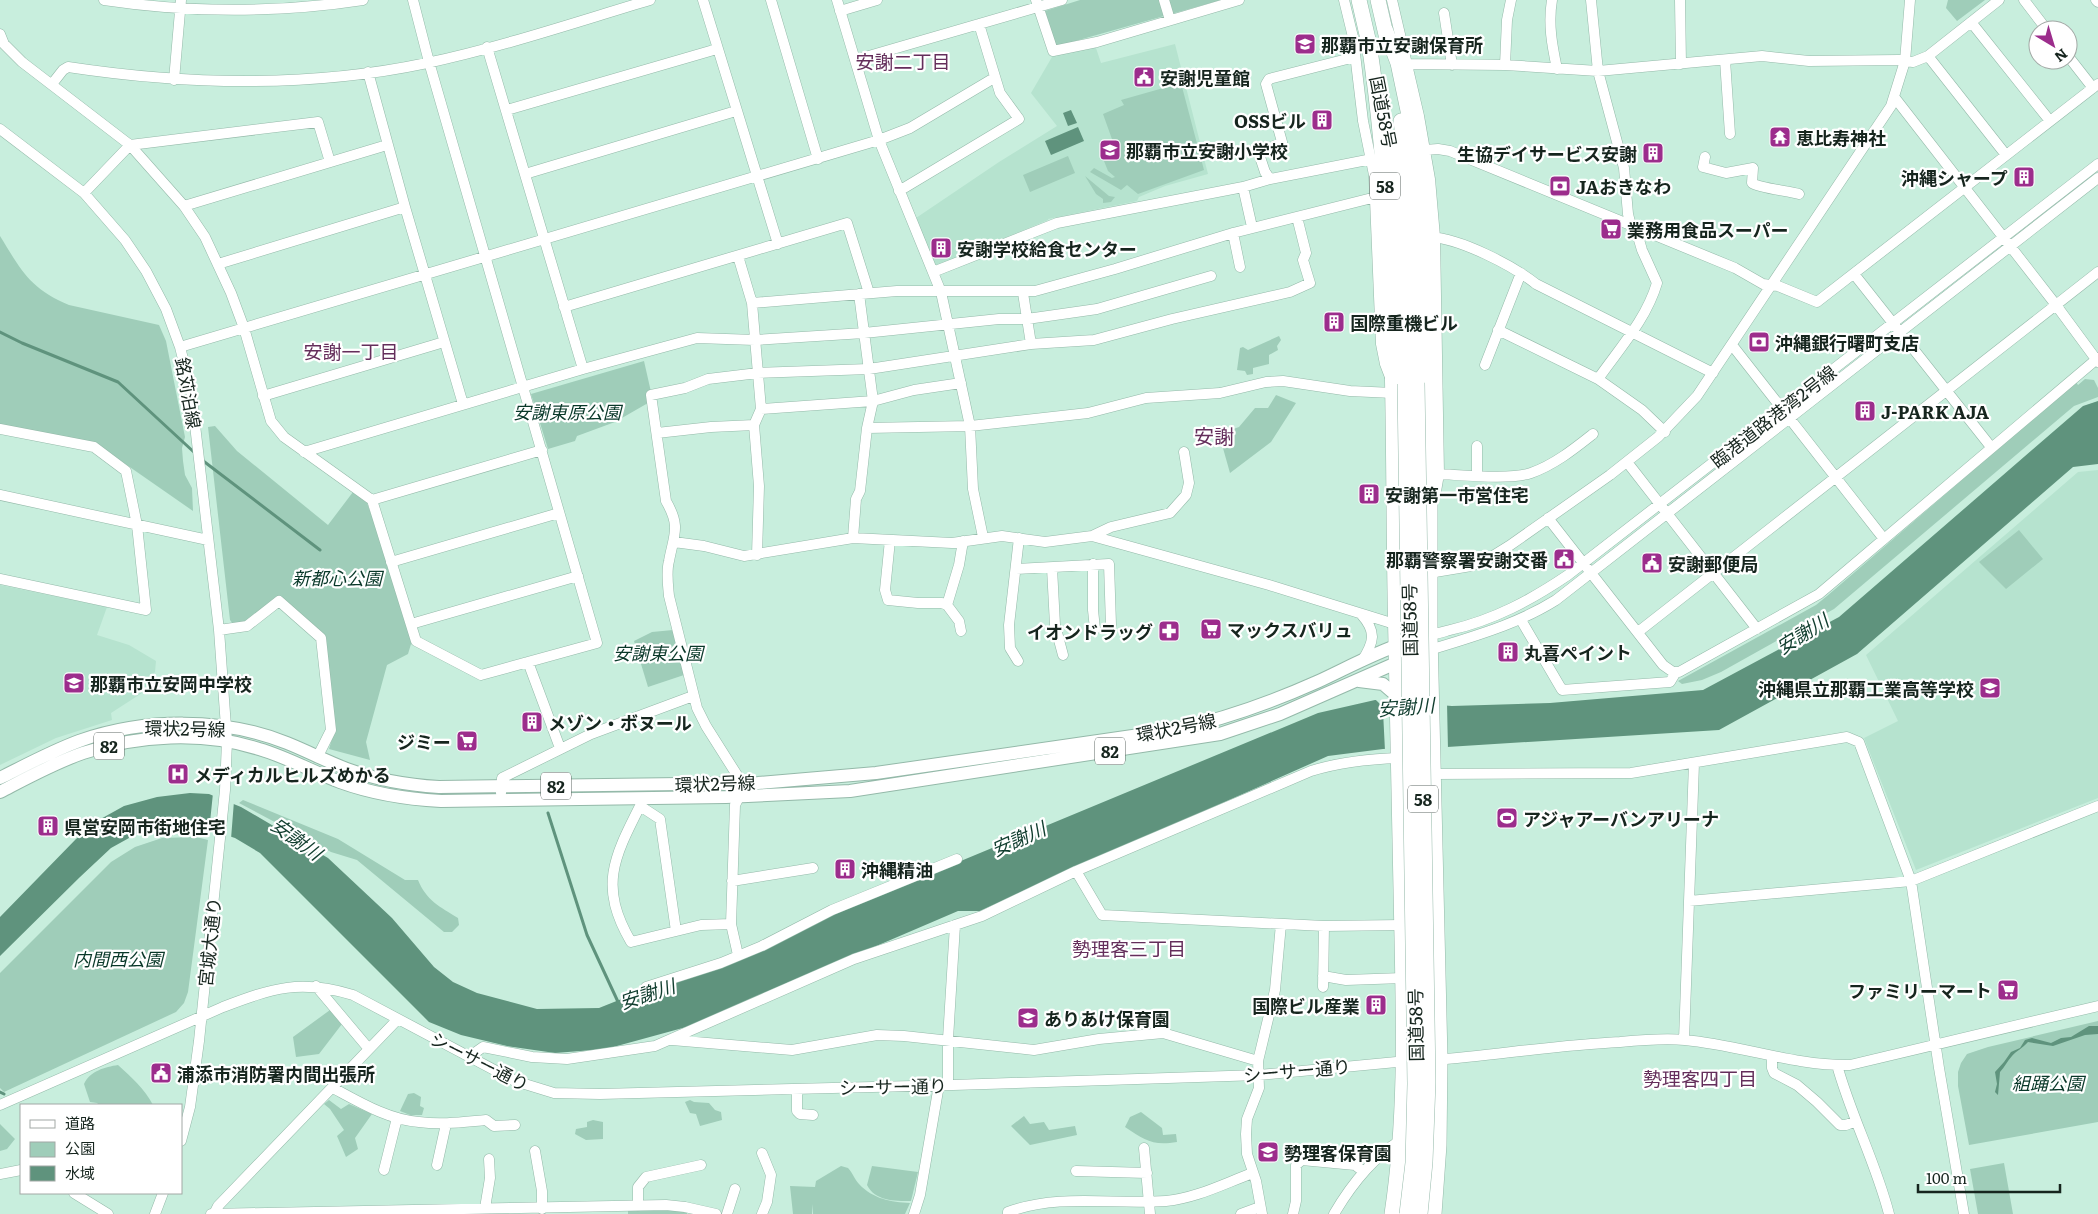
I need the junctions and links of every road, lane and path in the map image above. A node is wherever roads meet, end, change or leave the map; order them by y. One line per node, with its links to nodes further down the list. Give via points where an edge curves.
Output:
1 (104, 0): 23 (street)
2 (363, 0): 23 (street, via 261,10)
3 (413, 0): 40 (street)
4 (650, 0): 33 (street)
5 (703, 0): 34 (street)
6 (771, 0): 65 (street)
7 (837, 0): 25 (street)
8 (878, 0): 25 (street)
9 (1062, 0): 24 (street)
10 (1164, 0): 27 (street)
11 (1239, 0): 27 (street)
12 (1344, 0): 36 (street)
13 (1359, 0): 130 (highway, 国道58号 / 58, via 1387,118 1397,183 1401,242)
14 (1378, 0): 31 (highway, 国道58号 / 58)
15 (1392, 0): 41 (street)
16 (1511, 0): 44 (street)
17 (1552, 0): 46 (street, via 1550,33)
18 (1591, 0): 47 (street)
19 (1680, 0): 42 (street)
20 (1910, 0): 39 (street)
21 (1999, 0): 29 (street)
22 (2024, 0): 28 (street)
23 (180, 4): 50 (street)
24 (1037, 4): 27 (street, via 1053,51 1097,42); 30 (street)
25 (840, 11): 37 (street)
26 (1444, 13): 43 (street)
27 (1170, 20)
28 (2039, 20)
29 (1971, 22): 35 (street); 56 (street)
30 (979, 24): 37 (street); 49 (street)
31 (1385, 29): 130 (highway, 国道58号 / 58, via 1408,169 1413,230); 158 (highway, 58, via 1398,63 1420,172 1426,259)
32 (0, 34): 51 (street, via 13,54)
33 (487, 47): 40 (street); 54 (street)
34 (717, 49): 54 (street); 55 (street)
35 (1928, 56): 39 (street, via 1913,62); 63 (street)
36 (1355, 57): 66 (street, via 1363,121); 72 (street, via 1269,79 1266,84 1282,142 1259,154)
37 (855, 60): 59 (street)
38 (1725, 60): 39 (street, via 1762,56 1809,61); 42 (street); 58 (street)
39 (1905, 61): 53 (street)
40 (429, 62): 48 (street); 91 (street)
41 (1408, 64): 43 (street); 62 (street)
42 (1682, 64): 47 (street)
43 (1452, 65): 44 (street)
44 (1505, 65): 46 (street)
45 (2078, 67): 52 (street)
46 (1557, 69): 47 (street)
47 (1598, 71): 82 (street, via 1624,168)
48 (368, 72): 50 (street, via 306,79); 61 (street)
49 (994, 78): 59 (street, via 910,128); 75 (street, via 1000,93 1019,119)
50 (174, 80): 51 (street, via 68,67)
51 (52, 84): 60 (street)
52 (2095, 86): 56 (street)
53 (1895, 98): 74 (street); 100 (street)
54 (507, 110): 69 (street)
55 (736, 111): 69 (street); 70 (street)
56 (2050, 121): 63 (street)
57 (0, 130): 76 (street, 銘苅泊線)
58 (1730, 134)
59 (879, 140): 65 (street); 75 (street)
60 (130, 145): 67 (street, via 318,122); 76 (street); 79 (street)
61 (387, 145): 67 (street); 80 (street)
62 (1425, 150): 82 (street, via 1450,151); 85 (street)
63 (2006, 155): 74 (street)
64 (1705, 157): 77 (street, via 1703,167 1726,172 1753,168 1752,183 1757,187)
65 (818, 159): 70 (street)
66 (1372, 159): 72 (street); 78 (street)
67 (330, 162): 79 (street)
68 (2098, 164): 86 (street, 臨港道路港湾2号線)
69 (525, 174): 87 (street)
70 (756, 178): 87 (street); 88 (street)
71 (2098, 178): 89 (street, 臨港道路港湾2号線)
72 (1270, 179): 73 (street)
73 (1243, 186): 83 (street); 94 (street, via 1057,223)
74 (1965, 187): 86 (street); 97 (street)
75 (899, 191): 94 (street)
76 (84, 193): 119 (street, 銘苅泊線, via 115,227 146,271 166,309)
77 (1799, 194)
78 (1376, 196): 81 (street); 130 (street, via 1381,344 1385,364)
79 (184, 206): 92 (street)
80 (405, 207): 92 (street); 98 (street)
81 (1297, 217): 83 (street); 117 (street, via 1310,283 1290,292 1094,340)
82 (1631, 226): 100 (street, via 1734,268 1763,284); 114 (street, via 1637,233 1657,284)
83 (1252, 227): 84 (street)
84 (1233, 233): 93 (street); 102 (street, via 1054,287)
85 (1433, 237): 96 (street, via 1467,246); 151 (street)
86 (2003, 237): 89 (street); 108 (street, 臨港道路港湾2号線)
87 (545, 240): 91 (street); 106 (street)
88 (778, 244): 90 (street); 103 (street, via 847,223)
89 (2010, 246): 105 (street); 112 (street, 臨港道路港湾2号線)
90 (738, 256): 104 (street); 106 (street)
91 (486, 258): 98 (street); 129 (street)
92 (218, 264): 110 (street)
93 (1240, 267)
94 (933, 272): 101 (street)
95 (2098, 272): 105 (street)
96 (1521, 273): 111 (street); 114 (street, via 1536,284)
97 (1854, 274): 100 (street, via 1818,302); 108 (street)
98 (425, 275): 110 (street); 116 (street)
99 (1211, 276): 107 (street, via 1096,309)
100 (1773, 285): 118 (street)
101 (941, 292): 102 (street); 103 (street); 109 (street)
102 (1023, 292): 107 (street)
103 (864, 293): 104 (street); 113 (street)
104 (752, 303): 115 (street)
105 (2056, 305): 121 (street); 131 (street)
106 (564, 307): 123 (street)
107 (1028, 319): 109 (street); 117 (street)
108 (1894, 322): 112 (street); 135 (street, 臨港道路港湾2号線)
109 (949, 325): 113 (street); 120 (street)
110 (244, 328): 119 (street); 132 (street)
111 (1498, 330): 122 (street); 127 (street)
112 (1901, 332): 131 (street); 137 (street, 臨港道路港湾2号線)
113 (864, 333): 115 (street); 124 (street)
114 (1633, 333): 126 (street); 127 (street)
115 (755, 340): 123 (street, via 697,338); 125 (street)
116 (444, 342): 132 (street); 134 (street)
117 (1031, 344): 120 (street)
118 (1732, 345): 126 (street); 135 (street)
119 (180, 347): 167 (street, 銘苅泊線, via 191,391)
120 (955, 355): 124 (street); 128 (street)
121 (2098, 359): 146 (street)
122 (1485, 365)
123 (583, 369): 129 (street)
124 (870, 369): 125 (street); 133 (street)
125 (758, 373): 136 (street); 143 (street, via 708,380 651,395)
126 (1713, 373): 142 (street)
127 (1598, 379): 142 (street, via 1642,410)
128 (961, 383): 133 (street, via 914,390); 139 (street)
129 (523, 386): 134 (street); 147 (street)
130 (1402, 386): 139 (street, via 1350,391 1283,381 1266,382 1220,393 1146,398 1088,413); 186 (highway, 58); 305 (highway, 国道58号 / 58, bridge, via 1415,1084 1413,1163); 306 (highway, 国道58号 / 58, bridge, via 1428,1082)
131 (1947, 390): 146 (street); 153 (street)
132 (264, 396): 148 (street, via 276,430)
133 (873, 401): 136 (street); 140 (street)
134 (464, 404): 148 (street)
135 (1782, 408): 137 (street); 156 (street, 臨港道路港湾2号線)
136 (761, 409): 138 (street)
137 (1790, 418): 153 (street); 159 (street, 臨港道路港湾2号線)
138 (754, 425): 143 (street); 171 (street, via 759,486)
139 (970, 426): 140 (street); 163 (street, via 973,489)
140 (867, 428): 164 (street)
141 (0, 429): 161 (street, via 94,447 126,471)
142 (1665, 432): 150 (street)
143 (657, 433): 170 (street, via 666,501 676,523)
144 (1593, 434): 152 (street, via 1556,461 1530,474)
145 (1477, 446): 152 (street)
146 (1991, 446): 166 (street)
147 (542, 450): 155 (street); 157 (street)
148 (304, 452): 155 (street)
149 (1184, 452): 162 (street, via 1190,483 1186,495 1170,513 1111,527)
150 (1627, 462): 156 (street); 160 (street)
151 (1439, 474): 152 (street); 158 (street)
152 (1477, 475)
153 (1835, 478): 166 (street); 179 (street)
154 (0, 495): 161 (street)
155 (372, 500): 172 (street)
156 (1659, 505): 159 (street); 174 (street, 臨港道路港湾2号線)
157 (559, 513): 172 (street); 180 (street)
158 (1429, 514): 177 (highway, 58)
159 (1667, 514): 178 (street, 臨港道路港湾2号線); 179 (street)
160 (1548, 518): 174 (street); 177 (street, via 1480,563 1463,569)
161 (137, 525): 167 (street); 181 (street, via 146,610)
162 (1092, 536): 165 (street, via 1045,542); 183 (street, via 1270,585)
163 (983, 537): 165 (street); 169 (street)
164 (853, 538): 168 (street); 171 (street)
165 (1019, 538): 176 (street)
166 (1884, 538): 189 (street, via 1819,594)
167 (208, 540): 190 (street, 銘苅泊線)
168 (890, 540): 169 (street); 182 (street, via 884,590 888,600)
169 (963, 541): 182 (street)
170 (674, 542): 171 (street, via 744,556); 203 (street, via 668,561 667,584)
171 (757, 555)
172 (392, 562): 185 (street)
173 (1093, 564): 175 (street); 187 (street, via 1109,564); 188 (street)
174 (1584, 564): 178 (street); 193 (street, 臨港道路港湾2号線, via 1513,609)
175 (1052, 568): 176 (street); 196 (street, via 1055,625)
176 (1016, 569): 197 (street, via 1009,625 1010,648)
177 (1429, 573): 193 (highway, 58)
178 (1591, 573): 184 (street, 臨港道路港湾2号線, via 1556,600); 192 (street)
179 (1713, 573): 189 (street); 192 (street)
180 (578, 576): 185 (street); 199 (street, via 597,643)
181 (0, 579)
182 (947, 605): 191 (street, via 959,621)
183 (1361, 614): 186 (street); 198 (street, via 1370,626 1372,638 1370,649)
184 (1521, 620): 195 (street, 臨港道路港湾2号線); 201 (street, via 1562,690 1670,682)
185 (411, 624): 199 (street, via 416,641 481,676)
186 (1395, 624): 193 (street); 194 (highway, 58)
187 (1111, 625)
188 (1095, 629)
189 (1757, 629): 201 (street)
190 (219, 630): 205 (street, 銘苅泊線); 209 (street, via 247,626 279,601 321,638 331,730)
191 (961, 631)
192 (1638, 632): 201 (street, via 1663,665)
193 (1430, 635): 194 (main road, 環状2号線 / 82); 195 (highway, 58)
194 (1396, 646): 198 (main road, 環状2号線 / 82); 200 (highway, 58)
195 (1430, 650): 200 (main road, 環状2号線 / 82); 211 (highway, 58)
196 (1063, 655)
197 (1018, 661)
198 (1361, 661): 213 (main road, 環状2号線 / 82, via 1245,712 1174,730 876,773)
199 (528, 662): 207 (street)
200 (1396, 662): 202 (main road, 環状2号線 / 82); 204 (highway, 58)
201 (1676, 672)
202 (1357, 681): 204 (main road, via 1378,682); 217 (main road, 環状2号線 / 82, via 1260,722 1220,734 850,791)
203 (693, 696): 207 (street); 213 (street, via 706,726)
204 (1398, 698): 208 (highway, 58)
205 (228, 727): 206 (street, 銘苅泊線); 209 (main road, 環状2号線 / 82, via 286,743); 212 (main road, 環状2号線 / 82, via 151,725 102,734 51,753)
206 (228, 741): 216 (main road, 環状2号線 / 82, via 162,739 104,746 57,763); 218 (main road, 環状2号線 / 82, via 261,749 374,792 407,799); 240 (street, 宮城大通り)
207 (560, 748): 215 (street, via 502,778)
208 (1399, 754): 223 (street, via 1311,771); 230 (highway, 58)
209 (318, 756): 215 (main road, 環状2号線 / 82, via 376,778 411,785)
210 (1694, 763): 211 (street, via 1631,773); 225 (street, via 1853,738 1864,750); 226 (street)
211 (1434, 774): 249 (highway, 58)
212 (0, 778)
213 (741, 784): 214 (main road, 環状2号線 / 82); 217 (street)
214 (642, 785): 215 (main road, 環状2号線 / 82); 219 (street)
215 (502, 786): 218 (street)
216 (0, 792)
217 (740, 797): 219 (main road, 環状2号線 / 82); 224 (street, via 735,805)
218 (501, 800): 219 (main road, 環状2号線 / 82)
219 (642, 802): 232 (street, via 660,819); 232 (street, via 617,854 612,882 616,910 631,942)
220 (2098, 806): 225 (street)
221 (957, 859): 233 (street, via 832,910)
222 (813, 868): 224 (street)
223 (1076, 871): 228 (street, via 982,916); 229 (street, via 1102,915)
224 (732, 881): 227 (street)
225 (1911, 881): 226 (street); 245 (street)
226 (1689, 901): 244 (street)
227 (731, 924): 232 (street, via 701,925); 233 (street)
228 (955, 924): 242 (street); 243 (street, via 854,959)
229 (1281, 924): 231 (street); 250 (street, via 1275,990)
230 (1402, 925): 231 (street); 235 (highway, 58)
231 (1324, 926): 234 (street)
232 (676, 931)
233 (738, 955): 237 (street)
234 (1323, 976): 235 (street, via 1346,980); 238 (street)
235 (1403, 978): 251 (highway, 58)
236 (316, 986): 240 (street, シーサー通り, via 291,986 257,994); 241 (street, シーサー通り, via 353,995); 246 (street)
237 (646, 987)
238 (1323, 987)
239 (2098, 1006): 245 (street, シーサー通り)
240 (202, 1017): 257 (street, シーサー通り); 263 (street, 宮城大通り, via 192,1097)
241 (398, 1019): 246 (street); 248 (street, シーサー通り)
242 (948, 1039): 243 (street, via 876,1035 792,1050); 250 (street, via 1034,1050 1163,1033); 254 (street)
243 (671, 1040): 248 (street, via 655,1046 567,1059 532,1057 483,1047)
244 (1684, 1040): 247 (street, シーサー通り); 249 (street, シーサー通り, via 1571,1044)
245 (1936, 1045): 252 (street, シーサー通り); 309 (street)
246 (369, 1049): 255 (street)
247 (1772, 1056): 252 (street, シーサー通り); 260 (street, via 1774,1073 1797,1085 1840,1125)
248 (473, 1059): 256 (street, シーサー通り, via 515,1081 554,1093)
249 (1440, 1059): 251 (street, シーサー通り); 307 (highway, 58)
250 (1258, 1061): 253 (street)
251 (1404, 1062): 253 (street, シーサー通り); 264 (highway, 58)
252 (1837, 1065): 260 (street)
253 (1259, 1075): 254 (street, シーサー通り); 276 (street, via 1259,1088 1247,1119 1246,1134 1247,1154)
254 (944, 1085): 256 (street, シーサー通り); 298 (street)
255 (333, 1088): 259 (street); 294 (street, via 218,1206)
256 (797, 1088): 258 (street, via 797,1111)
257 (0, 1105)
258 (813, 1115)
259 (396, 1118): 261 (street); 272 (street)
260 (1856, 1121): 308 (street)
261 (446, 1124): 262 (street, via 486,1120 494,1126); 270 (street)
262 (515, 1125)
263 (182, 1137)
264 (1400, 1140): 274 (street); 304 (highway, 58)
265 (1144, 1148): 275 (street)
266 (536, 1151): 284 (street)
267 (762, 1153): 297 (street, via 771,1176)
268 (489, 1159): 283 (street, via 490,1178)
269 (701, 1165): 282 (street, via 646,1177 638,1187)
270 (438, 1166)
271 (20, 1170): 277 (street)
272 (384, 1170)
273 (1076, 1170): 275 (street)
274 (1363, 1171): 302 (street, via 1355,1165 1302,1160 1296,1166); 303 (street)
275 (1147, 1173): 281 (street)
276 (1253, 1173): 281 (street, via 1184,1198); 285 (street)
277 (0, 1174)
278 (735, 1188): 296 (street)
279 (76, 1194): 291 (street)
280 (163, 1194): 292 (street)
281 (1149, 1201): 299 (street, via 1070,1200 1022,1207); 300 (street)
282 (638, 1206): 284 (street); 295 (street, via 685,1207)
283 (485, 1208): 284 (street); 286 (street)
284 (542, 1209)
285 (1261, 1210): 301 (street)
286 (472, 1211): 288 (street)
287 (383, 1212): 288 (street); 290 (street)
288 (426, 1212)
289 (248, 1213): 290 (street); 294 (street)
290 (332, 1213)
291 (108, 1214)
292 (155, 1214)
293 (210, 1214): 294 (street)
294 (214, 1214)
295 (716, 1214)
296 (727, 1214)
297 (762, 1214)
298 (914, 1214)
299 (1008, 1214)
300 (1150, 1214)
301 (1241, 1214)
302 (1293, 1214)
303 (1334, 1214)
304 (1392, 1214)
305 (1407, 1214)
306 (1420, 1214)
307 (1434, 1214)
308 (1890, 1214)
309 (1964, 1214)

